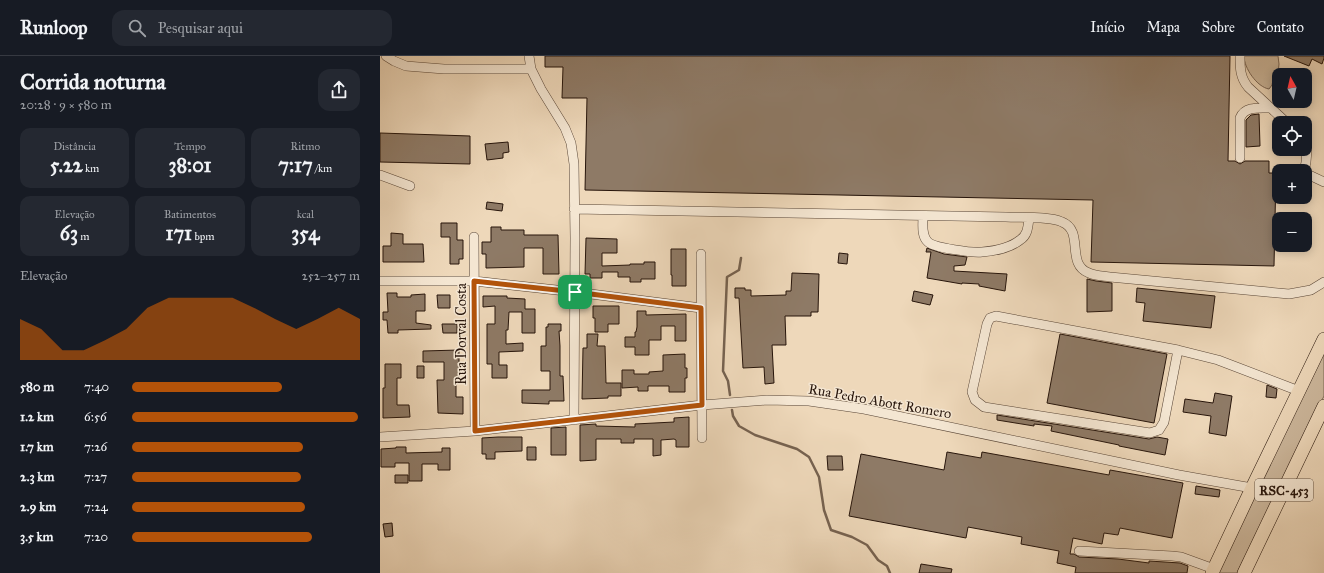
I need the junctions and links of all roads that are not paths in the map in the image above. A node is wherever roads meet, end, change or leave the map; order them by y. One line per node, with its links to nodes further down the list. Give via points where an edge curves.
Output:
1 (386, 56): 4 (street, via 406,66)
2 (529, 56): 4 (street)
3 (1240, 56): 5 (street, via 1243,80)
4 (531, 70): 12 (street, via 565,128 571,144 574,164)
5 (1270, 108): 6 (street); 7 (street, via 1258,108 1242,113)
6 (1279, 116)
7 (1240, 158)
8 (380, 175): 11 (street)
9 (1312, 176): 10 (street)
10 (1324, 182)
11 (410, 186)
12 (574, 209): 13 (street); 20 (street)
13 (923, 216): 14 (street); 14 (street, via 923,235 928,242 937,247 981,252 1007,248 1021,240 1027,232)
14 (1028, 218): 19 (street, via 1063,222 1072,229 1075,257 1079,266 1088,273 1289,294 1311,290)
15 (474, 237): 18 (street, Rua Dorval Costa)
16 (701, 254): 21 (street)
17 (380, 281): 18 (street)
18 (474, 281): 20 (street); 29 (street, Rua Dorval Costa)
19 (1324, 282)
20 (575, 292): 21 (street); 27 (street)
21 (701, 308): 25 (street)
22 (1324, 339): 24 (highway)
23 (1178, 350): 23 (street, via 996,316 990,318 987,324 972,392 974,400 984,407 1150,433 1159,430 1164,422); 24 (street, via 1218,360)
24 (1299, 390): 32 (highway)
25 (702, 405): 27 (street, Rua Pedro Abott Romero); 31 (street); 32 (street, Rua Pedro Abott Romero, via 767,400 810,401 864,409)
26 (1324, 406): 35 (highway, RSC-453)
27 (574, 420): 29 (street, Rua Pedro Abott Romero)
28 (1324, 424): 36 (highway, RSC-453)
29 (475, 431): 30 (street, Rua Pedro Abott Romero)
30 (380, 437)
31 (702, 438)
32 (1252, 488): 34 (highway)
33 (1079, 551): 34 (street, via 1181,557)
34 (1213, 571)
35 (1244, 573)
36 (1252, 573)

